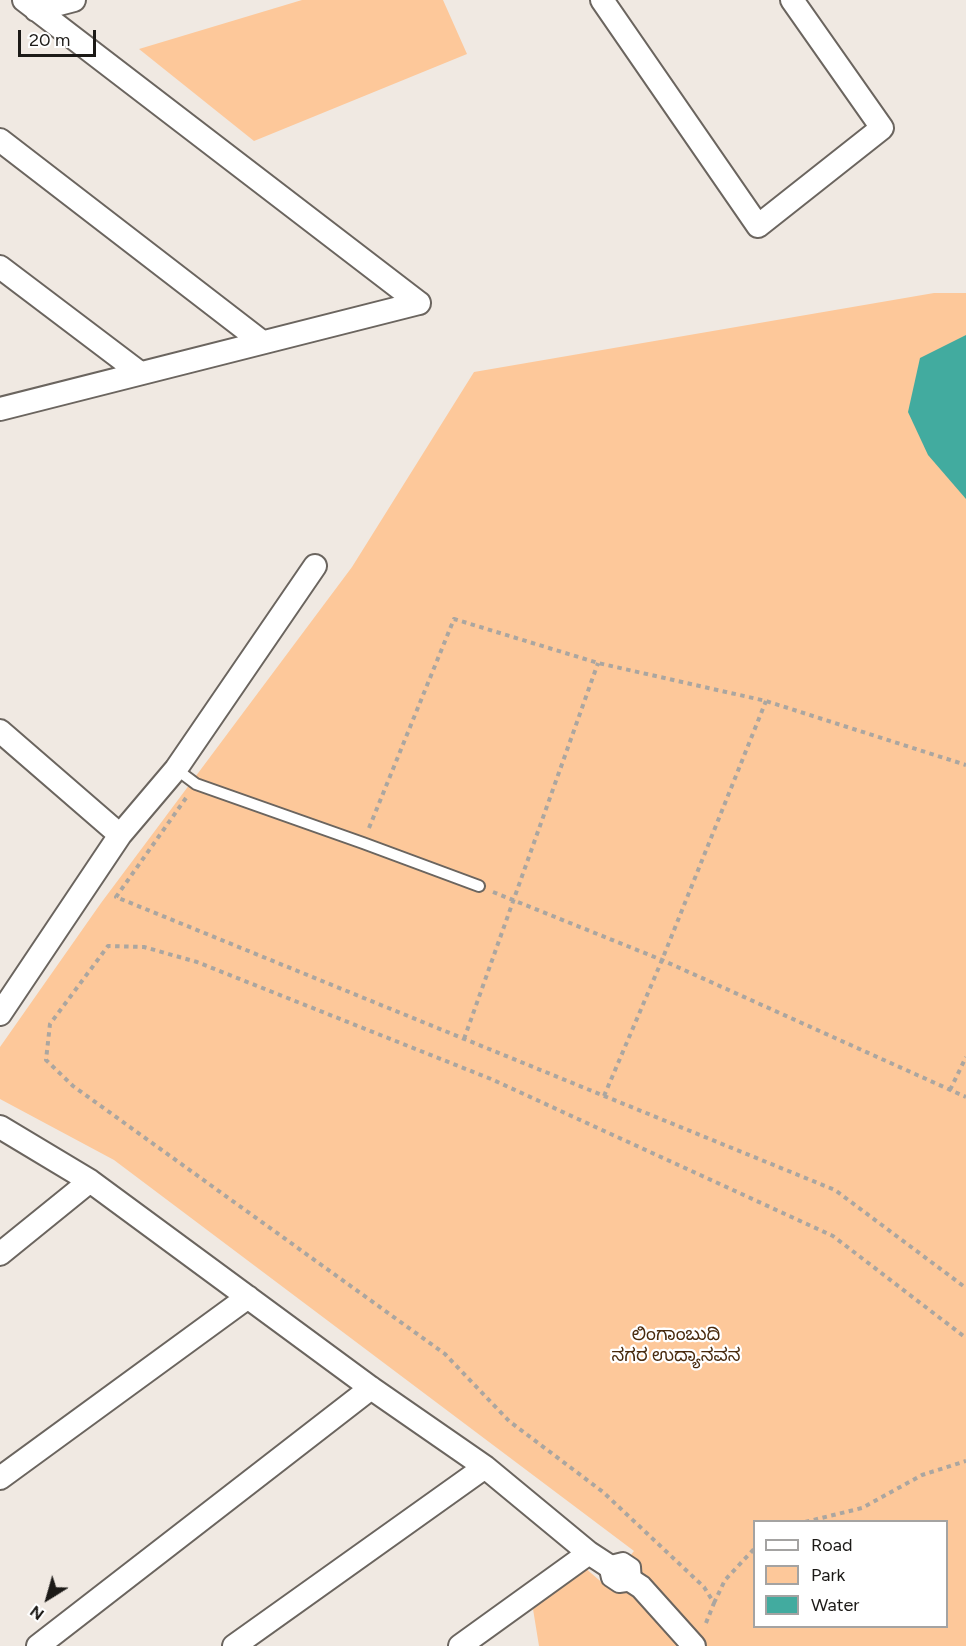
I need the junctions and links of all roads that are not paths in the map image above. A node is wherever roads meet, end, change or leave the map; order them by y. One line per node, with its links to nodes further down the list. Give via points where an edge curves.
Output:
1 (74, 0): 4 (street)
2 (602, 0): 3 (street, via 758,226 882,128)
3 (792, 0)
4 (30, 5): 7 (street, via 418,303)
5 (0, 140): 7 (street)
6 (0, 267): 8 (street)
7 (262, 342): 8 (street)
8 (141, 373): 9 (street)
9 (1, 408)
10 (315, 566): 12 (street)
11 (0, 730): 13 (street)
12 (176, 769): 13 (street); 14 (lane, via 196,784)
13 (120, 835): 15 (street)
14 (478, 886)
15 (0, 1014)
16 (0, 1127): 17 (street)
17 (90, 1181): 18 (street); 19 (street)
18 (0, 1254)
19 (249, 1297): 20 (street); 22 (street)
20 (371, 1388): 21 (street); 24 (street)
21 (485, 1467): 23 (street); 25 (street)
22 (0, 1478)
23 (598, 1559): 26 (street); 27 (street, via 641,1587)
24 (38, 1646)
25 (234, 1646)
26 (460, 1646)
27 (694, 1646)

